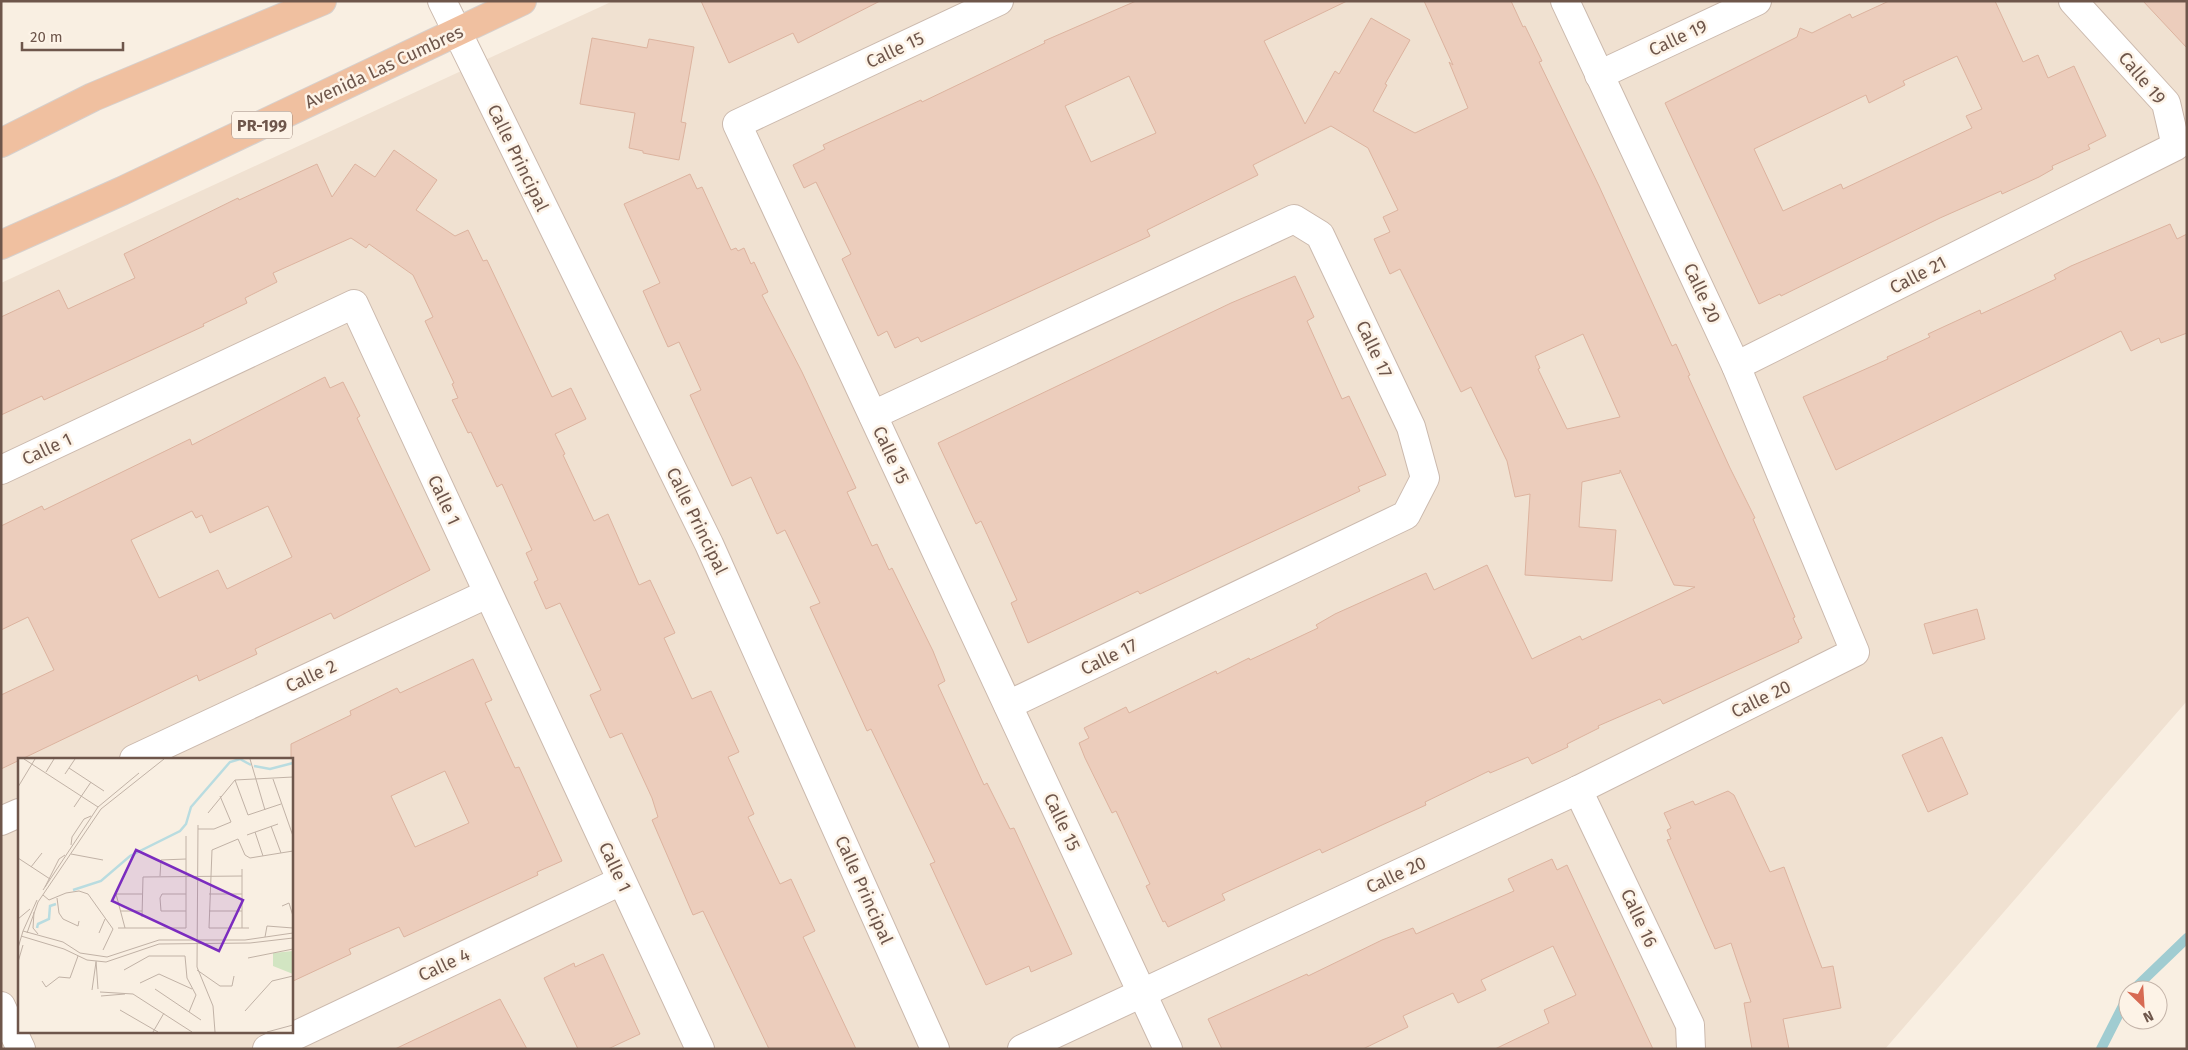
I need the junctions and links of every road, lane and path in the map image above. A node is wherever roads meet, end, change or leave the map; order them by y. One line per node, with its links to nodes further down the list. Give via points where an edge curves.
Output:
1 (322, 1): 10 (highway, via 92,97)
2 (442, 1): 8 (street, Calle Principal)
3 (522, 1): 8 (highway, Avenida Las Cumbres / PR-199)
4 (999, 1): 14 (street, Calle 15, via 737,124)
5 (1565, 1): 9 (street, Calle 20)
6 (1757, 1): 9 (street, Calle 19)
7 (2074, 1): 11 (street, Calle 19, via 2166,103 2176,146)
8 (457, 33): 12 (highway, Avenida Las Cumbres / PR-199, via 122,192); 28 (street, Calle Principal, via 709,544)
9 (1599, 75): 13 (street, Calle 20)
10 (1, 143)
11 (2100, 184): 13 (street, Calle 21)
12 (1, 245)
13 (1736, 366): 19 (street, Calle 20, via 1855,652)
14 (873, 415): 17 (street, Calle 15); 17 (street, Calle 17, via 1294,218 1320,235 1411,427 1425,478 1406,516)
15 (1, 470): 16 (street, Calle 1, via 354,304)
16 (488, 594): 18 (street, Calle 2); 22 (street, Calle 1)
17 (1008, 705): 23 (street, Calle 15)
18 (136, 758)
19 (1578, 790): 23 (street, Calle 20); 31 (street, Calle 16, via 1690,1025)
20 (18, 812): 21 (street)
21 (1, 821)
22 (621, 881): 26 (street, Calle 4); 27 (street, Calle 1)
23 (1142, 993): 29 (street, Calle 20); 30 (street, Calle 15)
24 (1, 1006): 25 (street)
25 (21, 1049)
26 (267, 1049)
27 (700, 1049)
28 (935, 1049)
29 (1022, 1049)
30 (1168, 1049)
31 (1691, 1049)

